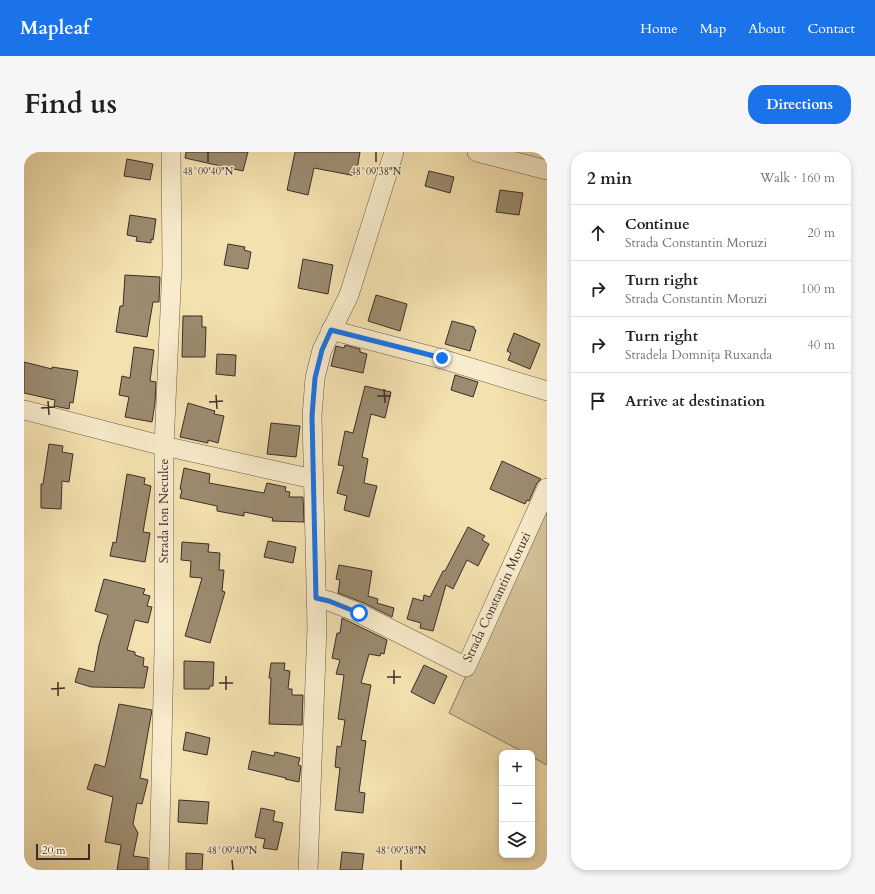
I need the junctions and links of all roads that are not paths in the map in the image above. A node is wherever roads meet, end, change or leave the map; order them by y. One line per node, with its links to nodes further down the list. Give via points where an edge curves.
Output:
1 (171, 152): 8 (street, Strada Ion Neculce, via 172,266)
2 (394, 152): 5 (street, via 349,295)
3 (477, 152): 4 (street)
4 (547, 170)
5 (331, 330): 6 (street, via 442,358); 9 (street, via 322,350 315,378 312,416)
6 (547, 391)
7 (24, 410): 8 (street)
8 (164, 446): 9 (street); 12 (street, Strada Ion Neculce, via 164,652)
9 (313, 479): 11 (street)
10 (547, 488): 11 (street, Strada Constantin Moruzi, via 466,667 359,613)
11 (316, 598): 13 (street)
12 (159, 870)
13 (308, 870)

